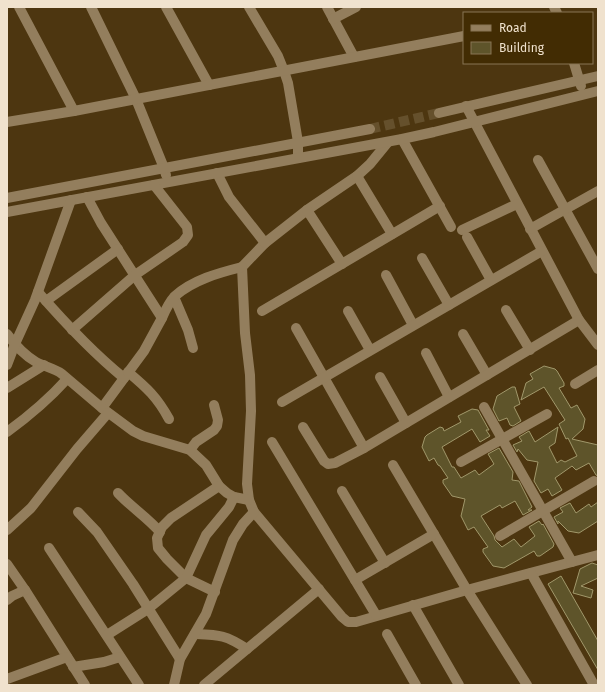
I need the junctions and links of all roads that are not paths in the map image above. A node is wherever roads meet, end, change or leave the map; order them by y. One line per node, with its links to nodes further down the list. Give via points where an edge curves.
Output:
1 (19, 7): 19 (street)
2 (91, 7): 17 (street)
3 (166, 7): 14 (street)
4 (249, 7): 11 (street)
5 (327, 7): 7 (street)
6 (356, 7): 7 (street)
7 (334, 19): 9 (street)
8 (463, 36): 9 (street)
9 (354, 57): 11 (street)
10 (574, 64): 13 (street)
11 (284, 71): 14 (street); 25 (street)
12 (598, 76): 13 (street)
13 (579, 81): 16 (street); 18 (street)
14 (209, 85): 17 (street)
15 (598, 91): 16 (street)
16 (583, 94): 22 (street)
17 (136, 99): 19 (street); 29 (street)
18 (466, 106): 20 (street); 22 (street)
19 (74, 111): 21 (street)
20 (439, 113)
21 (9, 118)
22 (474, 122): 24 (street); 38 (street)
23 (370, 129): 25 (street)
24 (402, 139): 26 (street); 39 (street)
25 (298, 142): 27 (street); 29 (street)
26 (388, 142): 27 (street); 31 (street)
27 (298, 158): 30 (street)
28 (538, 160): 40 (street)
29 (164, 168): 32 (street); 36 (street)
30 (217, 173): 32 (street); 46 (street, via 229,197)
31 (357, 176): 41 (street); 45 (street)
32 (167, 182): 33 (street)
33 (154, 185): 35 (street); 53 (street, via 187,227 188,235 183,242)
34 (598, 191): 40 (street)
35 (87, 197): 37 (street); 47 (street)
36 (7, 198)
37 (71, 200): 42 (street); 56 (street)
38 (517, 204): 44 (street); 55 (street, via 464,233)
39 (440, 206): 43 (street); 45 (street)
40 (565, 209): 44 (street); 52 (street)
41 (307, 210): 46 (street); 50 (street)
42 (7, 212)
43 (451, 227)
44 (530, 229): 48 (street)
45 (392, 234): 50 (street)
46 (265, 243): 51 (street)
47 (118, 249): 53 (street); 58 (street)
48 (542, 251): 55 (street); 64 (street)
49 (422, 258): 59 (street)
50 (342, 264): 61 (street)
51 (242, 267): 57 (street, via 191,285); 107 (street, via 250,375 247,484)
52 (598, 269)
53 (135, 275): 63 (street); 67 (street)
54 (386, 275): 65 (street)
55 (491, 280): 59 (street)
56 (38, 292): 58 (street); 70 (street)
57 (174, 297): 63 (street); 72 (street)
58 (46, 301): 67 (street)
59 (449, 305): 65 (street)
60 (506, 310): 74 (street)
61 (262, 311)
62 (348, 311): 73 (street)
63 (162, 313): 79 (street, via 144,351)
64 (579, 320): 71 (street); 74 (street)
65 (413, 325): 73 (street)
66 (296, 328): 82 (street)
67 (72, 330): 79 (street, via 101,360)
68 (7, 334): 70 (street)
69 (463, 334): 80 (street)
70 (15, 344): 76 (street); 77 (street)
71 (598, 345)
72 (193, 348)
73 (370, 350): 82 (street)
74 (530, 350): 80 (street)
75 (426, 353): 86 (street)
76 (7, 365)
77 (44, 365): 83 (street, via 55,369); 85 (street)
78 (598, 370): 84 (street)
79 (126, 375): 90 (street); 92 (street, via 149,389)
80 (487, 375): 86 (street)
81 (380, 376): 93 (street)
82 (323, 377): 87 (street); 98 (street)
83 (67, 379): 90 (street); 95 (street, via 49,399)
84 (575, 384)
85 (7, 388)
86 (449, 397): 93 (street)
87 (282, 402)
88 (214, 405): 99 (street, via 217,426)
89 (484, 407): 96 (street)
90 (105, 411): 99 (street, via 143,436); 111 (street, via 40,498)
91 (547, 414): 96 (street)
92 (169, 419)
93 (406, 423): 98 (street)
94 (303, 427): 98 (street, via 328,464)
95 (7, 432)
96 (502, 439): 100 (street); 110 (street)
97 (272, 442): 122 (street)
98 (364, 448)
99 (190, 450): 103 (street, via 206,465)
100 (461, 462)
101 (393, 465): 113 (street)
102 (594, 481): 110 (street)
103 (219, 486): 106 (street); 112 (street, via 171,518)
104 (342, 492): 117 (street)
105 (118, 493): 112 (street, via 149,519)
106 (234, 497): 107 (street); 121 (street, via 206,535)
107 (249, 500): 109 (street)
108 (78, 512): 129 (street, via 97,532)
109 (254, 512): 123 (street); 126 (street, via 233,540)
110 (544, 512): 114 (street); 118 (street)
111 (7, 530)
112 (160, 532): 121 (street, via 157,538 158,548)
113 (434, 534): 117 (street); 125 (street)
114 (500, 536)
115 (49, 548): 133 (street)
116 (598, 556): 118 (street)
117 (385, 562): 122 (street)
118 (572, 562): 120 (street)
119 (7, 564): 124 (street)
120 (532, 573): 125 (street); 140 (street)
121 (186, 578): 126 (street); 129 (street)
122 (355, 580): 130 (street)
123 (319, 589): 130 (street, via 348,622); 134 (street)
124 (25, 590): 127 (street); 136 (street)
125 (467, 590): 128 (street); 147 (street)
126 (215, 592): 131 (street)
127 (7, 600)
128 (413, 605): 130 (street); 146 (street)
129 (148, 609): 133 (street); 137 (street)
130 (376, 615)
131 (195, 634): 134 (street, via 219,635); 137 (street)
132 (387, 634): 145 (street)
133 (107, 635): 135 (street)
134 (247, 649): 144 (street)
135 (120, 657): 138 (street); 142 (street)
136 (67, 658): 138 (street); 139 (street)
137 (180, 659): 143 (street)
138 (73, 667): 141 (street)
139 (7, 679)
140 (590, 684)
141 (85, 685)
142 (139, 685)
143 (174, 685)
144 (204, 685)
145 (416, 685)
146 (458, 685)
147 (527, 685)

